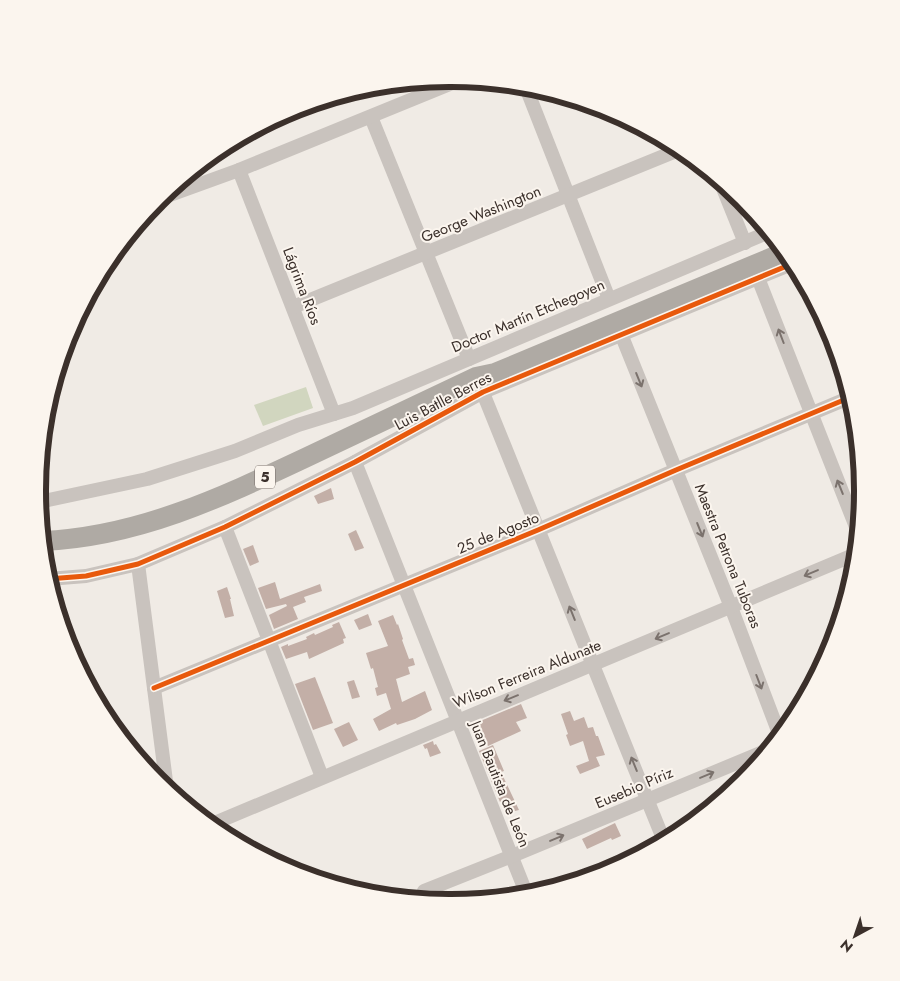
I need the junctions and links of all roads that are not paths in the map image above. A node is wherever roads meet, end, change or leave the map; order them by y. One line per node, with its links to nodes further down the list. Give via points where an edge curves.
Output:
1 (442, 87): 3 (street)
2 (529, 95): 7 (street)
3 (371, 117): 5 (street); 12 (street)
4 (671, 153): 7 (street, George Washington)
5 (238, 170): 6 (street); 17 (street, Lágrima Ríos)
6 (179, 192)
7 (568, 196): 12 (street, George Washington); 16 (street)
8 (727, 197): 10 (street)
9 (762, 235): 10 (street, Doctor Martín Etchegoyen)
10 (745, 242): 16 (street, Doctor Martín Etchegoyen)
11 (771, 246): 19 (highway, 5, via 491,364)
12 (425, 254): 17 (street, George Washington); 19 (street)
13 (778, 255): 19 (highway, 5, via 495,373)
14 (786, 266): 15 (street, Luis Batlle Berres)
15 (758, 278): 18 (street, Luis Batlle Berres); 22 (street, one-way to 15)
16 (609, 299): 19 (street, Doctor Martín Etchegoyen)
17 (293, 308): 21 (street, Lágrima Ríos)
18 (621, 334): 19 (street, Luis Batlle Berres); 24 (street, Maestra Petrona Tuboras, one-way to 24)
19 (476, 376): 21 (street, Doctor Martín Etchegoyen, via 366,402); 23 (street, Luis Batlle Berres); 28 (street); 29 (highway, 5, via 190,509 116,532)
20 (843, 400): 22 (street, 25 de Agosto)
21 (334, 414): 25 (street, Doctor Martín Etchegoyen, via 147,479)
22 (811, 414): 24 (street, 25 de Agosto); 26 (street, one-way to 22)
23 (355, 462): 27 (street, Luis Batlle Berres); 33 (street, Juan Bautista de León)
24 (676, 470): 28 (street, 25 de Agosto); 34 (street, Maestra Petrona Tuboras, one-way to 34)
25 (46, 500)
26 (853, 519)
27 (226, 527): 31 (street, Luis Batlle Berres); 35 (street)
28 (538, 530): 33 (street, 25 de Agosto); 36 (street, one-way to 28)
29 (50, 540)
30 (848, 557): 34 (street, Wilson Ferreira Aldunate, one-way to 34)
31 (138, 564): 32 (street, Luis Batlle Berres, via 86,576); 37 (street)
32 (56, 578)
33 (404, 585): 35 (street, 25 de Agosto); 38 (street, Juan Bautista de León)
34 (731, 607): 36 (street, Wilson Ferreira Aldunate, one-way to 36); 39 (street, Maestra Petrona Tuboras, one-way to 39)
35 (269, 641): 37 (street, 25 de Agosto); 42 (street)
36 (593, 664): 38 (street, Wilson Ferreira Aldunate, one-way to 38); 43 (street, one-way to 36)
37 (154, 688): 41 (street)
38 (457, 720): 42 (street, Wilson Ferreira Aldunate); 46 (street, Juan Bautista de León)
39 (777, 727)
40 (755, 755): 43 (street, Eusebio Píriz, one-way to 40)
41 (165, 776)
42 (322, 777): 44 (street, Wilson Ferreira Aldunate)
43 (648, 800): 45 (street); 46 (street, Eusebio Píriz, one-way to 43)
44 (219, 821)
45 (661, 834)
46 (512, 856): 47 (street, Juan Bautista de León); 48 (street, Eusebio Píriz)
47 (524, 887)
48 (424, 891)

